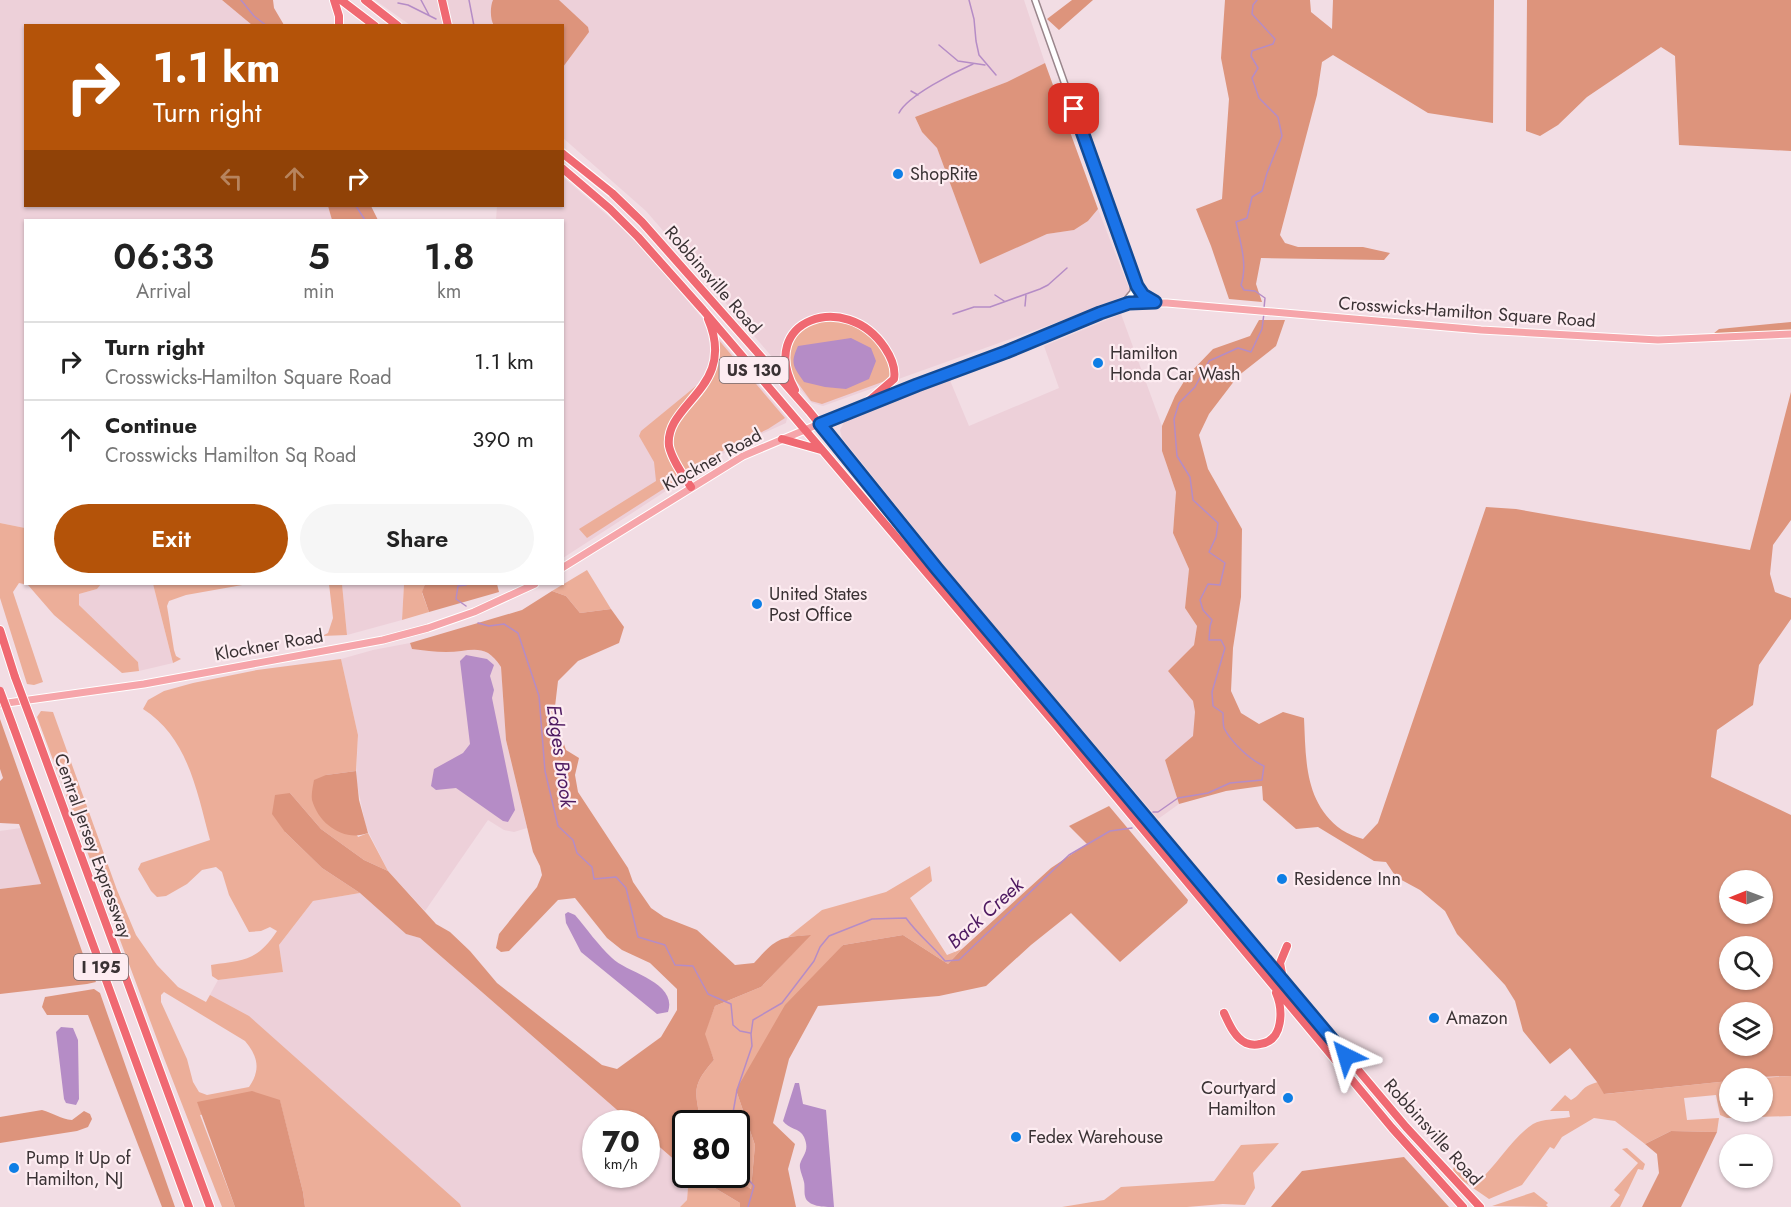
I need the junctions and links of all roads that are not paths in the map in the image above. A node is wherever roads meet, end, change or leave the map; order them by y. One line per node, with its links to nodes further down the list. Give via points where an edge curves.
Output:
1 (334, 0): 6 (highway)
2 (341, 0): 7 (highway)
3 (365, 0): 8 (highway)
4 (442, 0): 9 (highway)
5 (1035, 0): 12 (street)
6 (339, 24)
7 (372, 24)
8 (395, 24)
9 (448, 24)
10 (564, 155): 19 (highway, Robbinsville Road / US 130, via 642,222)
11 (564, 170): 17 (highway, Robbinsville Road / US 130, via 610,208)
12 (1132, 276): 13 (street); 16 (street, via 1133,292)
13 (1137, 286): 14 (street); 15 (street)
14 (1142, 302): 15 (main road, Crosswicks-Hamilton Square Road); 16 (main road, Crosswicks-Hamilton Square Road)
15 (1155, 302): 18 (main road, Crosswicks-Hamilton Square Road, via 1481,330 1658,340)
16 (1123, 305): 20 (main road, Crosswicks-Hamilton Square Road)
17 (703, 310): 22 (highway, Robbinsville Road / US 130); 25 (highway, via 710,322 715,359 703,388 676,419 669,445)
18 (1791, 334)
19 (801, 402): 20 (highway, via 786,370 785,352 797,329 816,317 826,316 853,321 874,334 893,363 894,379); 21 (highway, Robbinsville Road / US 130)
20 (864, 405): 21 (main road)
21 (820, 424): 22 (main road, Klockner Road); 30 (highway, Robbinsville Road / US 130)
22 (805, 430): 23 (main road, Klockner Road); 24 (highway, Robbinsville Road / US 130)
23 (782, 439): 24 (highway); 25 (main road, Klockner Road, via 743,456)
24 (823, 451): 28 (highway, Robbinsville Road / US 130)
25 (691, 487): 26 (main road, Klockner Road)
26 (564, 567)
27 (533, 585): 32 (main road, Klockner Road, via 465,616 383,640 144,684)
28 (965, 618): 30 (highway, via 974,620); 35 (highway, Robbinsville Road / US 130)
29 (0, 630): 39 (highway, Central Jersey Expressway / I 195, bridge)
30 (1000, 642): 34 (highway, Robbinsville Road / US 130)
31 (0, 691): 40 (highway, Central Jersey Expressway / I 195, bridge)
32 (0, 704)
33 (1287, 946): 34 (highway, via 1280,963)
34 (1283, 981): 38 (highway, Robbinsville Road / US 130)
35 (1274, 986): 36 (highway, via 1281,1004 1280,1023 1275,1035 1264,1044 1251,1045 1241,1040); 37 (highway, Robbinsville Road / US 130)
36 (1224, 1013)
37 (1397, 1134): 38 (highway, via 1406,1135); 41 (highway, Robbinsville Road / US 130)
38 (1431, 1156): 42 (highway, Robbinsville Road / US 130)
39 (209, 1205)
40 (189, 1207)
41 (1463, 1207)
42 (1480, 1207)

